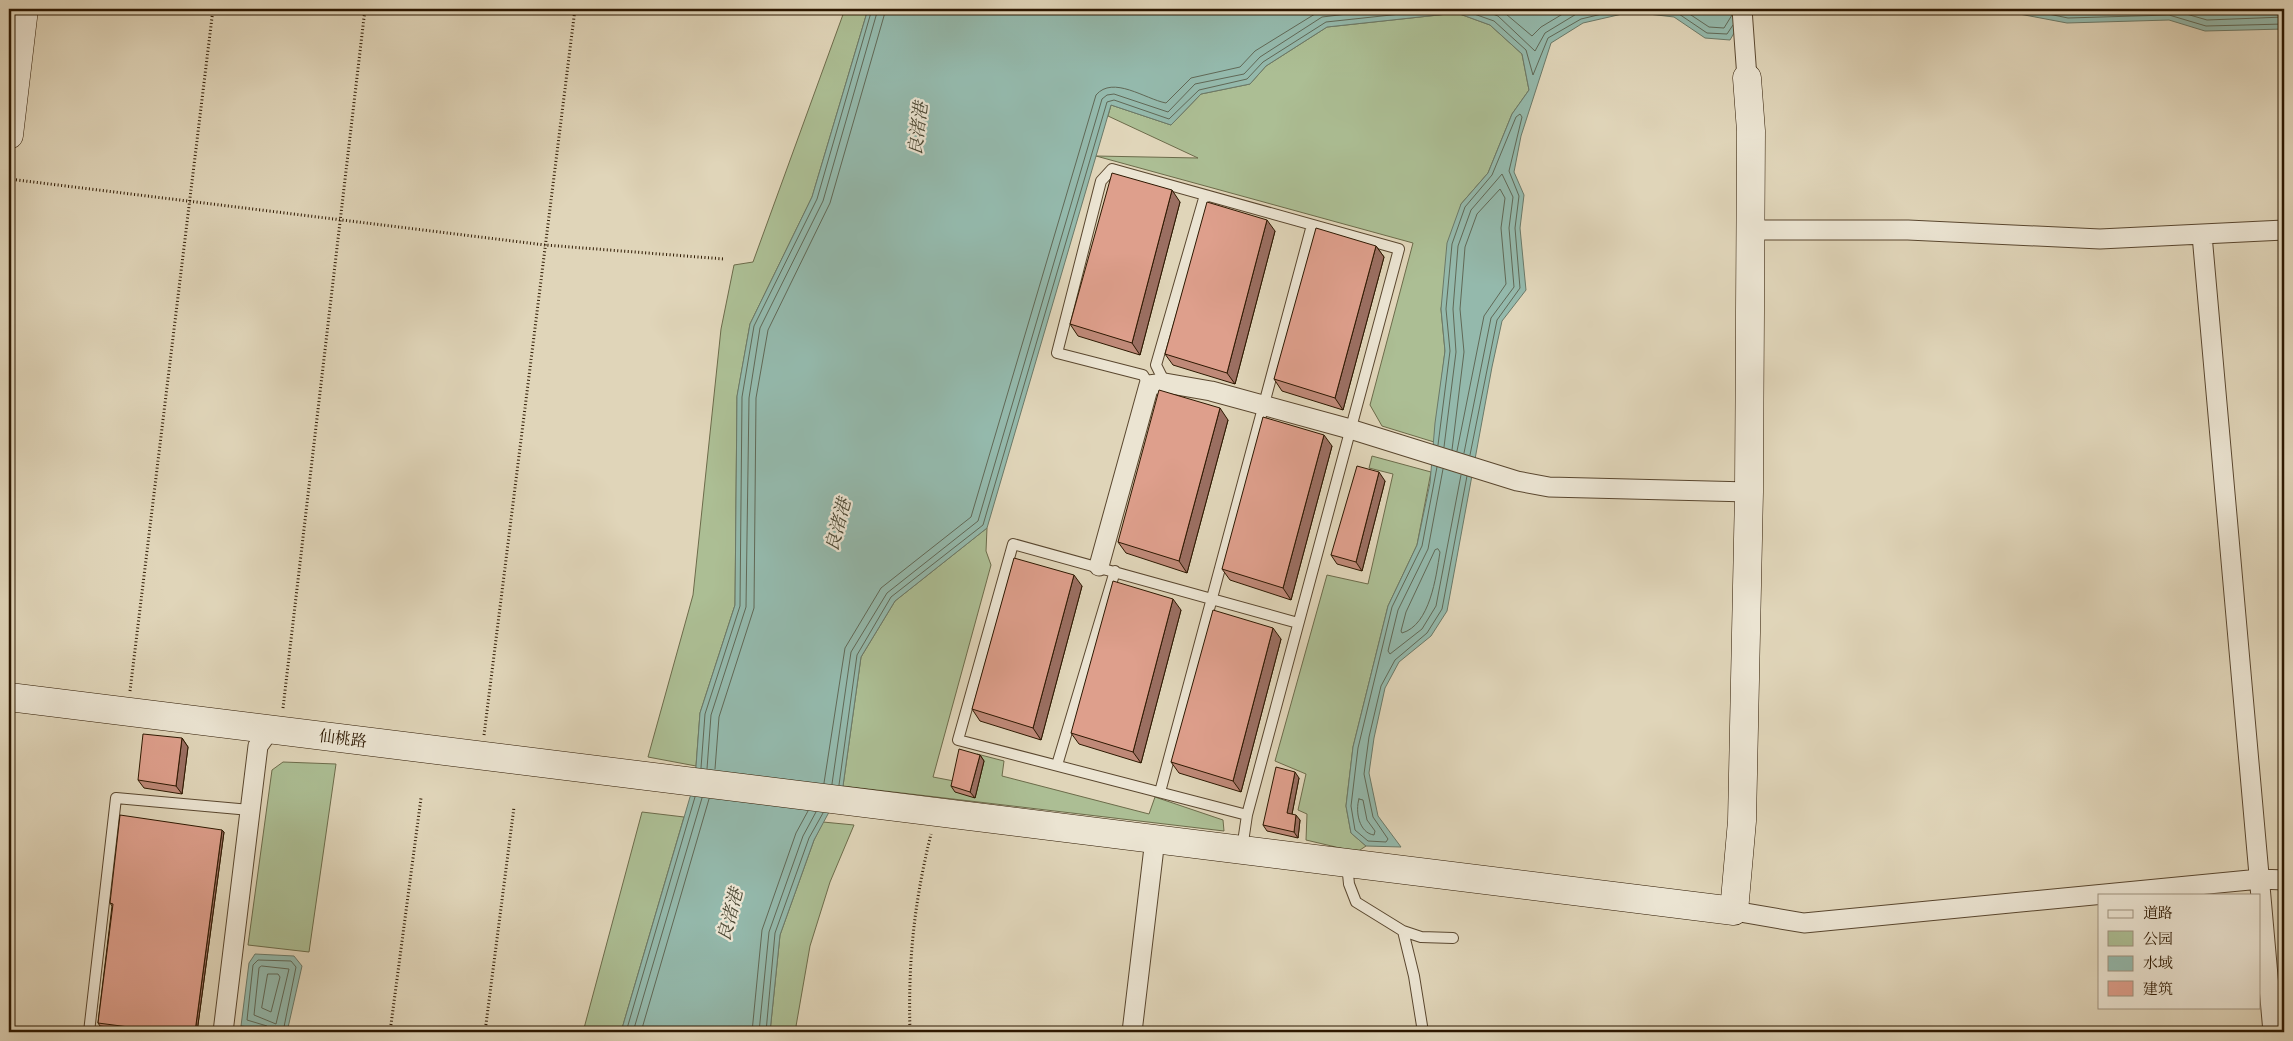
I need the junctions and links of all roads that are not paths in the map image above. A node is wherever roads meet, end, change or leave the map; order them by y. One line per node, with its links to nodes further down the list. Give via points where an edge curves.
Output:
1 (24, 9): 4 (street)
2 (1742, 9): 3 (street)
3 (1748, 78): 7 (street)
4 (9, 135)
5 (1205, 195): 6 (lane); 10 (lane, via 1156,365); 10 (lane, via 1112,169 1101,181 1057,353 1142,375)
6 (1312, 225): 11 (lane); 12 (lane, via 1399,248)
7 (1750, 230): 9 (street, via 1908,230 2100,240); 13 (street)
8 (2284, 230): 9 (street)
9 (2202, 235): 26 (street)
10 (1157, 384): 11 (street, via 1211,392); 14 (street)
11 (1262, 405): 12 (street); 15 (lane)
12 (1350, 429): 13 (street, via 1517,482 1549,487); 16 (lane)
13 (1749, 492): 30 (street, via 1742,821)
14 (1107, 569): 15 (lane); 19 (lane); 19 (lane, via 1013,544 958,740)
15 (1211, 598): 16 (lane); 20 (lane)
16 (1298, 623): 22 (lane)
17 (9, 697): 18 (street, 仙桃路)
18 (275, 730): 21 (street, via 258,746); 23 (street, 仙桃路)
19 (1057, 765): 20 (lane)
20 (1160, 792): 22 (lane)
21 (250, 810): 33 (lane, via 116,798); 34 (street)
22 (1247, 815): 24 (lane)
23 (1155, 839): 24 (street, 仙桃路); 35 (street)
24 (1242, 850): 25 (street, 仙桃路)
25 (1346, 864): 30 (street, 仙桃路); 31 (lane, via 1356,902)
26 (2260, 879): 27 (street); 28 (street); 37 (street)
27 (2284, 880)
28 (2105, 894)
29 (2098, 895): 30 (street, via 1804,923)
30 (1734, 911)
31 (1403, 931): 32 (lane, via 1421,937); 36 (lane)
32 (1453, 938)
33 (89, 1032)
34 (222, 1032)
35 (1132, 1032)
36 (1423, 1032)
37 (2273, 1032)

